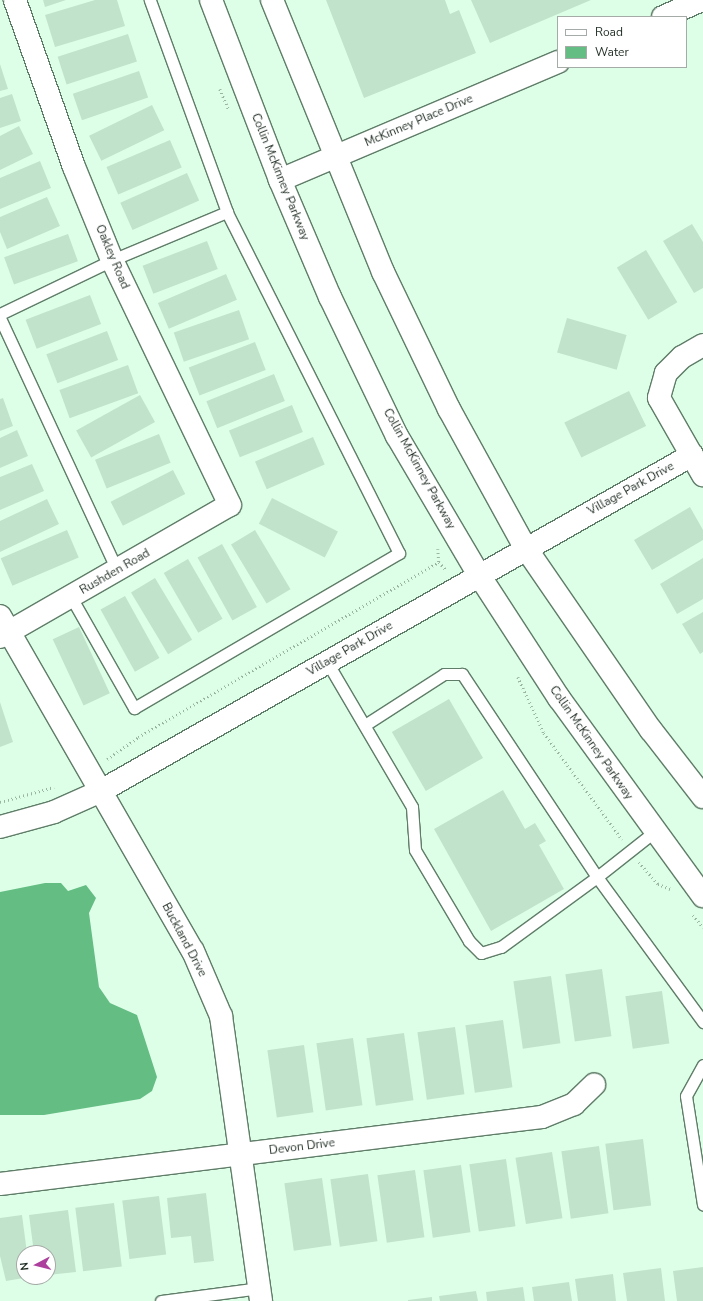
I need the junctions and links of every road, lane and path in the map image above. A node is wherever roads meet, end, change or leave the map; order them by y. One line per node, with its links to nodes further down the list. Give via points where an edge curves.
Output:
1 (15, 0): 11 (street, Oakley Road)
2 (150, 0): 10 (lane)
3 (211, 0): 9 (street, Collin McKinney Parkway)
4 (272, 0): 8 (street)
5 (702, 0): 6 (street)
6 (665, 16)
7 (557, 62): 8 (street, McKinney Place Drive)
8 (334, 158): 9 (street, McKinney Place Drive); 18 (street, via 383,272 449,409)
9 (280, 180): 21 (street, Collin McKinney Parkway, via 330,297 397,436)
10 (227, 212): 11 (lane); 22 (lane, via 399,553 134,708)
11 (112, 260): 12 (lane); 17 (street, Oakley Road)
12 (0, 314)
13 (0, 318): 20 (lane)
14 (703, 345): 15 (street, via 682,357 666,373 659,398)
15 (692, 455): 16 (street); 18 (street, Village Park Drive)
16 (703, 475)
17 (230, 505): 20 (street, Rushden Road)
18 (525, 547): 21 (street, Village Park Drive); 28 (street, via 651,730)
19 (440, 562): 26 (path, via 138,737)
20 (118, 570): 22 (street, Rushden Road)
21 (479, 575): 24 (street, Village Park Drive); 31 (street, Collin McKinney Parkway, via 602,762)
22 (71, 597): 23 (street, Rushden Road)
23 (3, 629): 26 (street, Buckland Drive)
24 (327, 662): 25 (lane); 27 (street, Village Park Drive)
25 (365, 725): 32 (lane, via 444,674 462,674); 32 (lane, via 412,807 415,850 469,941 481,953 501,947)
26 (89, 771): 27 (street, Buckland Drive); 29 (path, via 69,782)
27 (101, 791): 30 (street, Village Park Drive, via 54,812); 37 (street, Buckland Drive, via 193,951 221,1016)
28 (703, 797)
29 (0, 802)
30 (0, 827)
31 (654, 832): 32 (lane); 33 (street, Collin McKinney Parkway)
32 (597, 877): 34 (lane)
33 (703, 896)
34 (703, 1022)
35 (703, 1065): 39 (lane, via 686,1096)
36 (594, 1085): 37 (street, Devon Drive, via 574,1104 542,1117)
37 (244, 1155): 38 (street, Devon Drive); 40 (street, Buckland Drive)
38 (0, 1184)
39 (703, 1205)
40 (261, 1295): 41 (lane)
41 (161, 1301)

